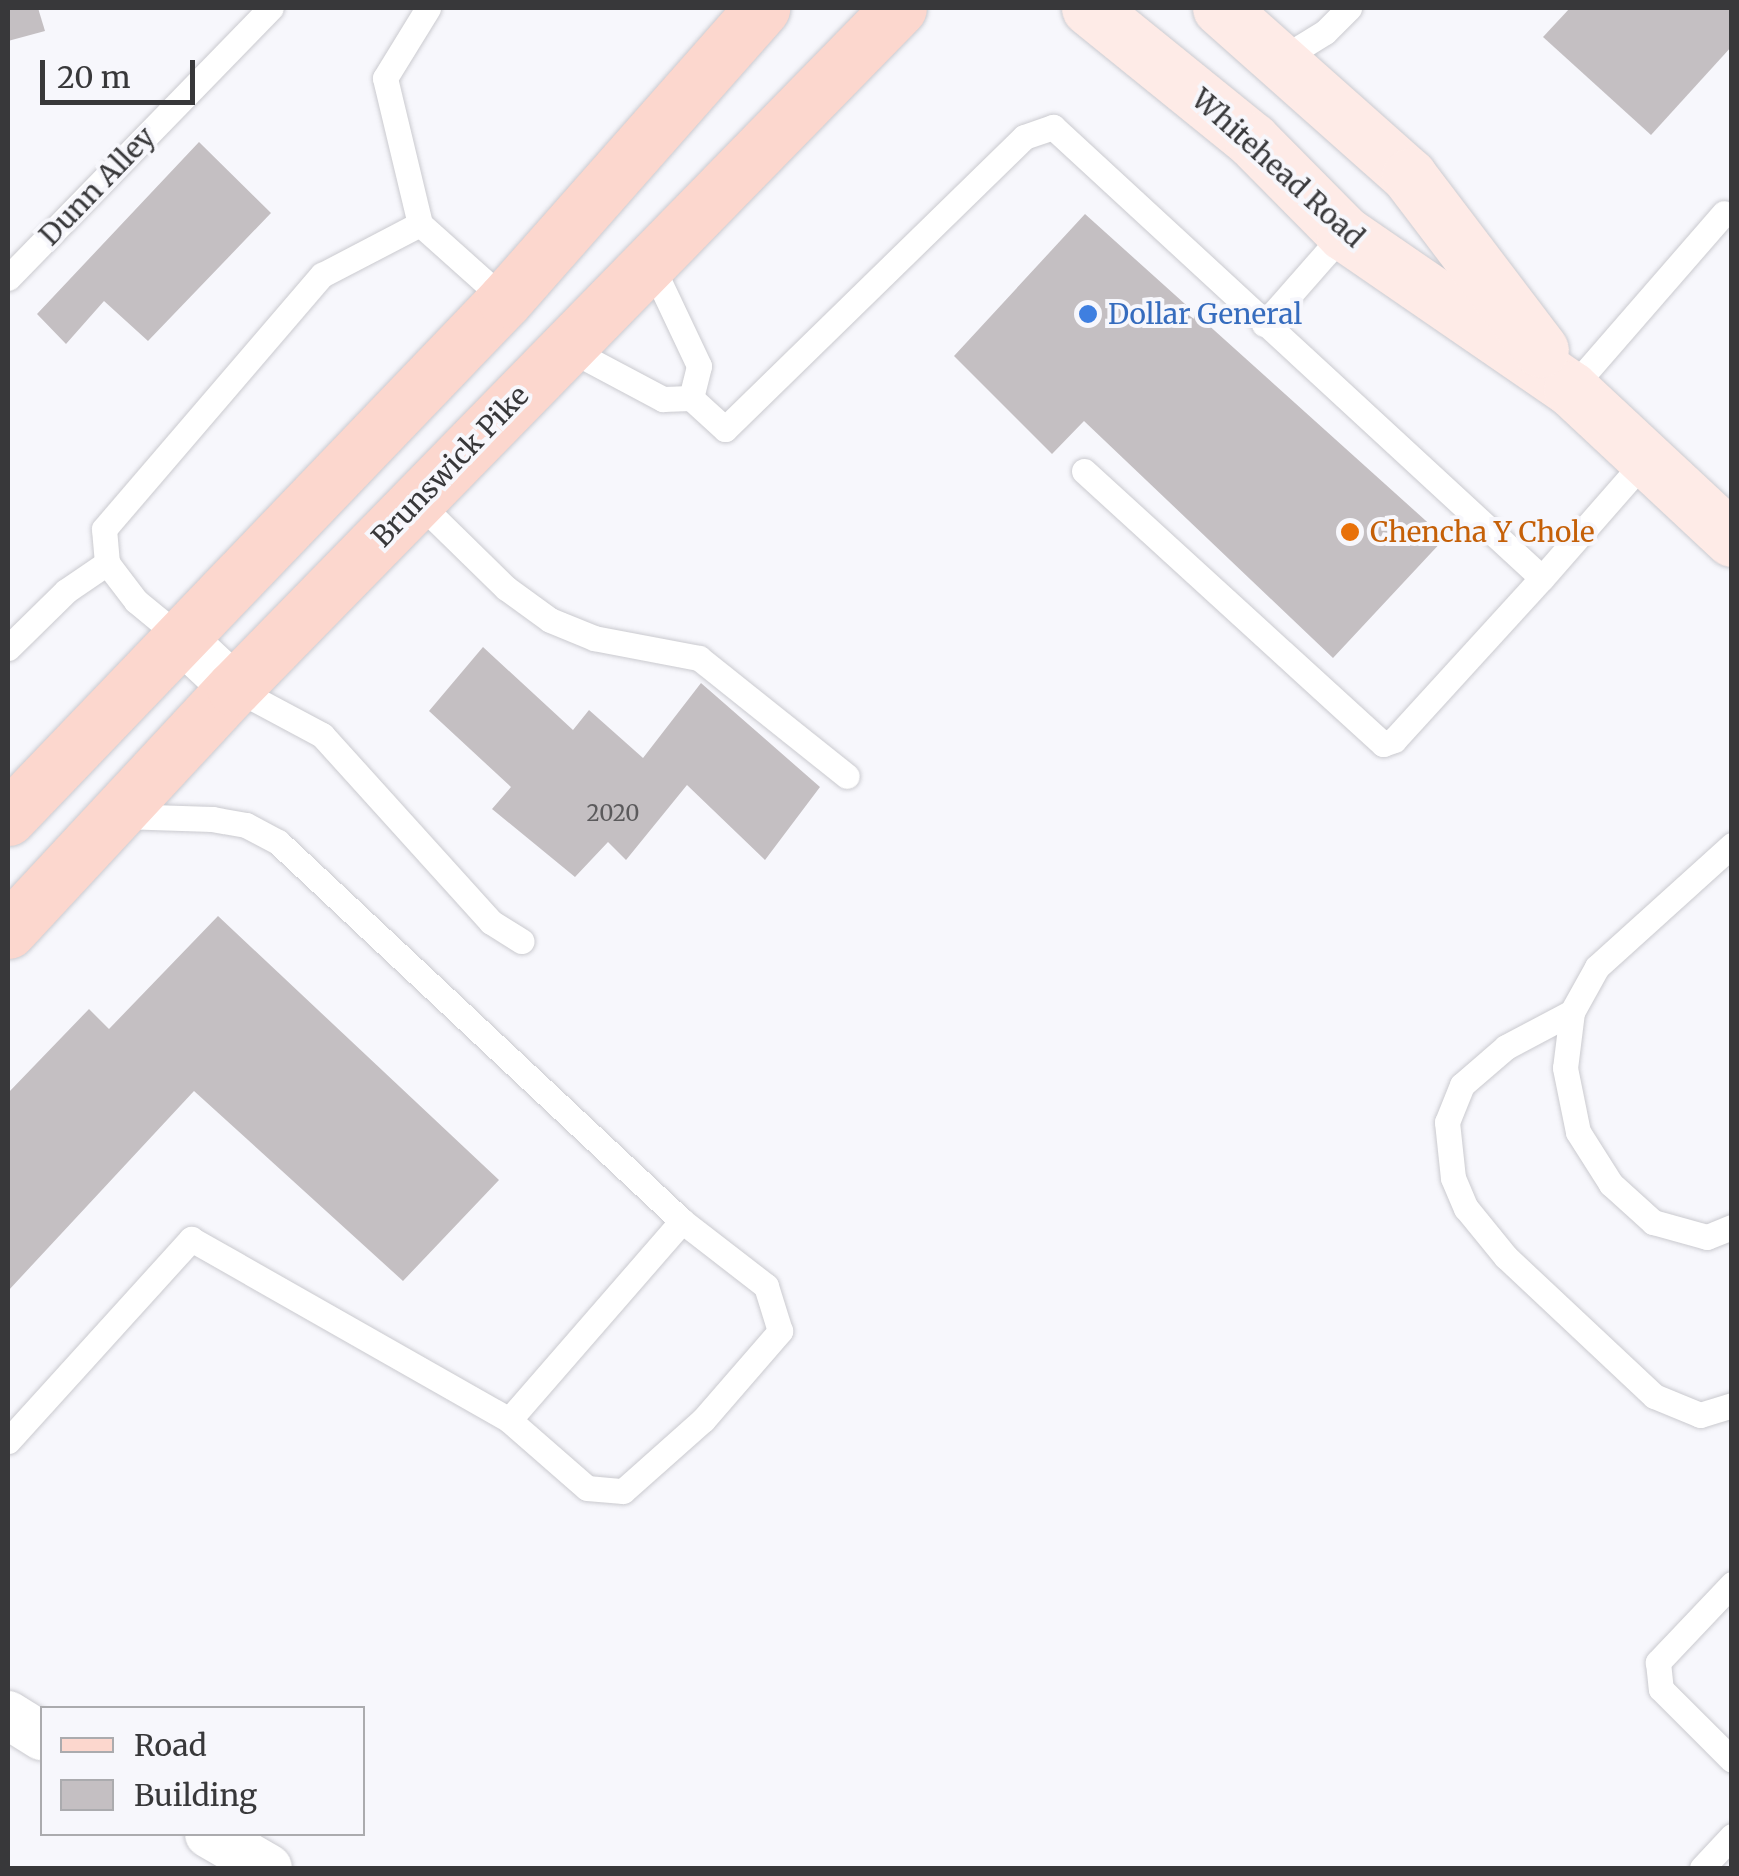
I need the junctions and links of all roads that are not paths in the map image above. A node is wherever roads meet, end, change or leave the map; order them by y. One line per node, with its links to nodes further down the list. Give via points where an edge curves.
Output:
1 (271, 8): 13 (lane, Dunn Alley)
2 (428, 8): 10 (lane, via 385,78)
3 (762, 8): 14 (main road)
4 (900, 8): 12 (main road, Brunswick Pike)
5 (1090, 8): 11 (main road, Whitehead Road, via 1252,140)
6 (1220, 8): 8 (main road, Whitehead Road)
7 (1349, 8): 8 (lane)
8 (1278, 61): 17 (main road, Whitehead Road, via 1409,176)
9 (1724, 212): 17 (lane)
10 (420, 224): 14 (lane); 23 (lane, via 322,275 104,530)
11 (1344, 233): 15 (lane); 17 (main road, Whitehead Road)
12 (649, 259): 16 (main road, Brunswick Pike); 18 (lane, via 699,366)
13 (8, 278)
14 (506, 300): 25 (main road)
15 (1264, 324): 18 (lane, via 1053,127 1024,137 726,429); 24 (lane)
16 (565, 347): 18 (lane, via 663,399); 21 (main road, Brunswick Pike)
17 (1570, 388): 19 (main road, Whitehead Road)
18 (692, 398)
19 (1647, 458): 22 (main road, Whitehead Road); 24 (lane)
20 (1084, 470): 24 (lane, via 1383,744 1394,740)
21 (416, 500): 27 (main road, Brunswick Pike); 28 (lane, via 506,588 550,620 594,638 699,658)
22 (1732, 540)
23 (107, 563): 25 (lane, via 136,601); 26 (lane)
24 (1542, 578)
25 (181, 638): 27 (street); 30 (main road)
26 (8, 648)
27 (234, 688): 29 (main road, Brunswick Pike); 33 (lane, via 322,735 491,922)
28 (846, 776)
29 (116, 816): 32 (main road, Brunswick Pike); 35 (lane, via 212,819 246,825 278,842)
30 (8, 818)
31 (1732, 845): 34 (lane, via 1597,967)
32 (8, 932)
33 (521, 941)
34 (1572, 1012): 36 (lane, via 1566,1097 1578,1132 1611,1184 1653,1222 1707,1237); 37 (lane, via 1506,1047 1462,1085 1447,1122 1453,1178 1466,1208 1506,1257 1654,1396 1700,1416)
35 (682, 1220): 38 (lane); 38 (lane, via 766,1286 780,1331 703,1420 623,1490 587,1488)
36 (1732, 1226)
37 (1732, 1404)
38 (509, 1420): 39 (lane, via 191,1240)
39 (8, 1441)
40 (1732, 1584): 43 (lane, via 1658,1662 1661,1689)
41 (8, 1716): 42 (street)
42 (40, 1735)
43 (1732, 1760)
44 (212, 1836): 46 (street)
45 (1732, 1836): 47 (lane)
46 (268, 1868)
47 (1702, 1868)

